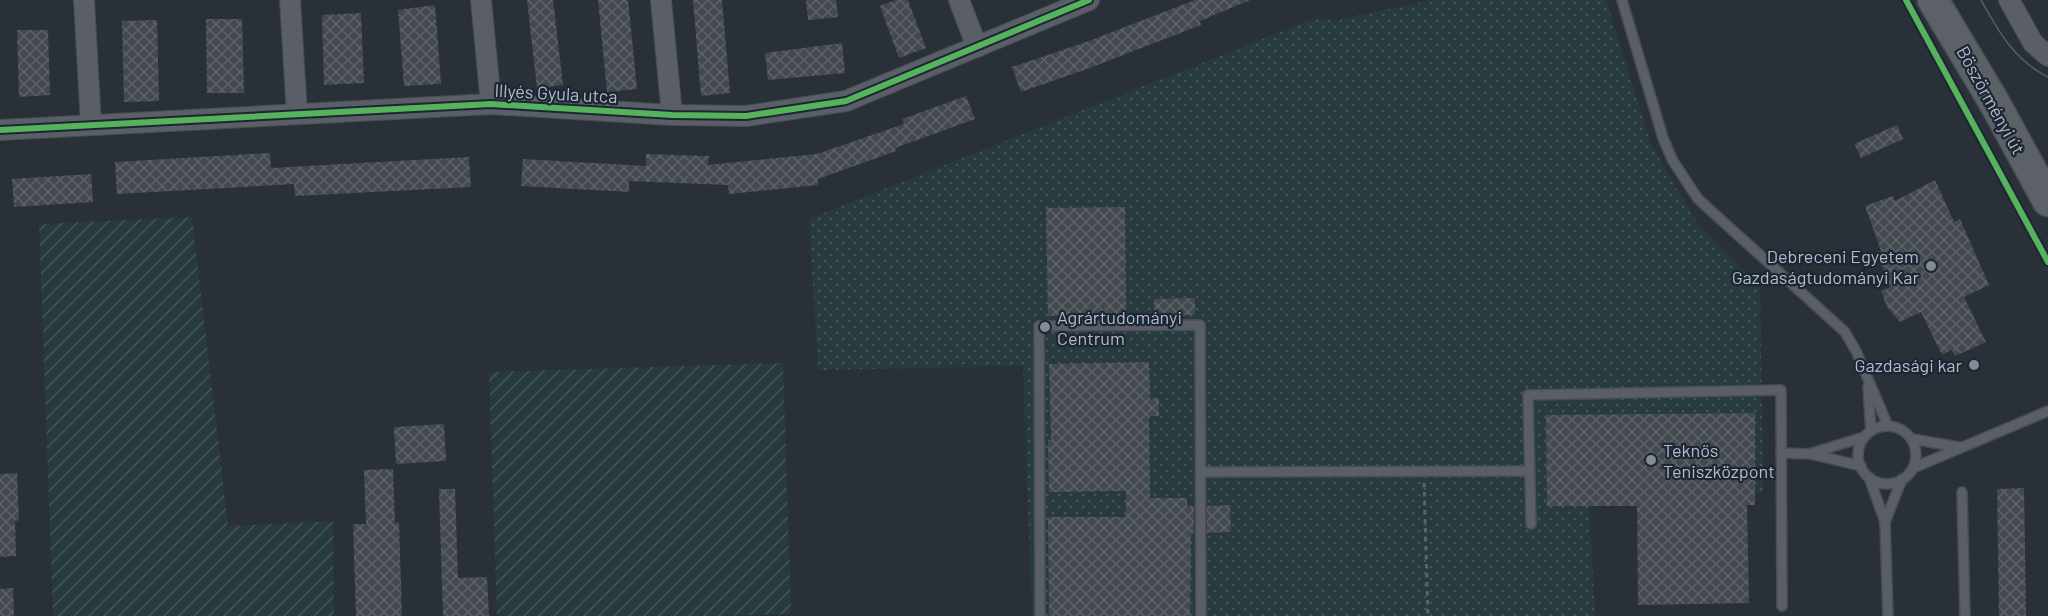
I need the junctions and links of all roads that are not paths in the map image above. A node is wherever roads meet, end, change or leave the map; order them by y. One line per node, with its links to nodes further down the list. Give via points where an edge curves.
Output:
1 (84, 0): 15 (street)
2 (290, 0): 13 (street)
3 (481, 0): 12 (street)
4 (660, 0): 14 (street)
5 (959, 0): 10 (street)
6 (1089, 0): 10 (street, Illyés Gyula utca)
7 (1623, 0): 18 (lane, via 1673,161 1698,199 1845,332)
8 (1933, 0): 17 (main road, Böszörményi út)
9 (2009, 0): 11 (street)
10 (977, 47): 14 (street, Illyés Gyula utca, via 846,101 746,116)
11 (2040, 49)
12 (491, 104): 13 (street, Illyés Gyula utca); 14 (street, Illyés Gyula utca)
13 (297, 114): 15 (street, Illyés Gyula utca)
14 (672, 116)
15 (91, 125): 16 (street, Illyés Gyula utca)
16 (0, 130)
17 (2048, 201)
18 (1868, 379): 20 (lane); 21 (lane)
19 (2048, 411): 23 (lane)
20 (1888, 426): 21 (lane); 22 (lane)
21 (1868, 434): 25 (lane); 26 (lane, via 1859,451)
22 (1912, 439): 23 (lane); 27 (lane, via 1916,458)
23 (1961, 448): 27 (lane)
24 (1781, 453): 25 (lane); 28 (lane, via 1781,390 1528,395); 35 (lane)
25 (1811, 454): 26 (lane)
26 (1861, 466): 30 (lane)
27 (1913, 468): 31 (lane)
28 (1529, 471): 29 (lane); 34 (lane)
29 (1201, 472): 36 (lane, via 1200,325 1039,326); 37 (lane)
30 (1869, 477): 31 (lane, via 1886,483); 33 (lane)
31 (1902, 479): 33 (lane)
32 (1962, 492): 39 (lane)
33 (1885, 522): 38 (lane)
34 (1531, 524)
35 (1782, 606)
36 (1040, 616)
37 (1202, 616)
38 (1888, 616)
39 (1965, 616)

